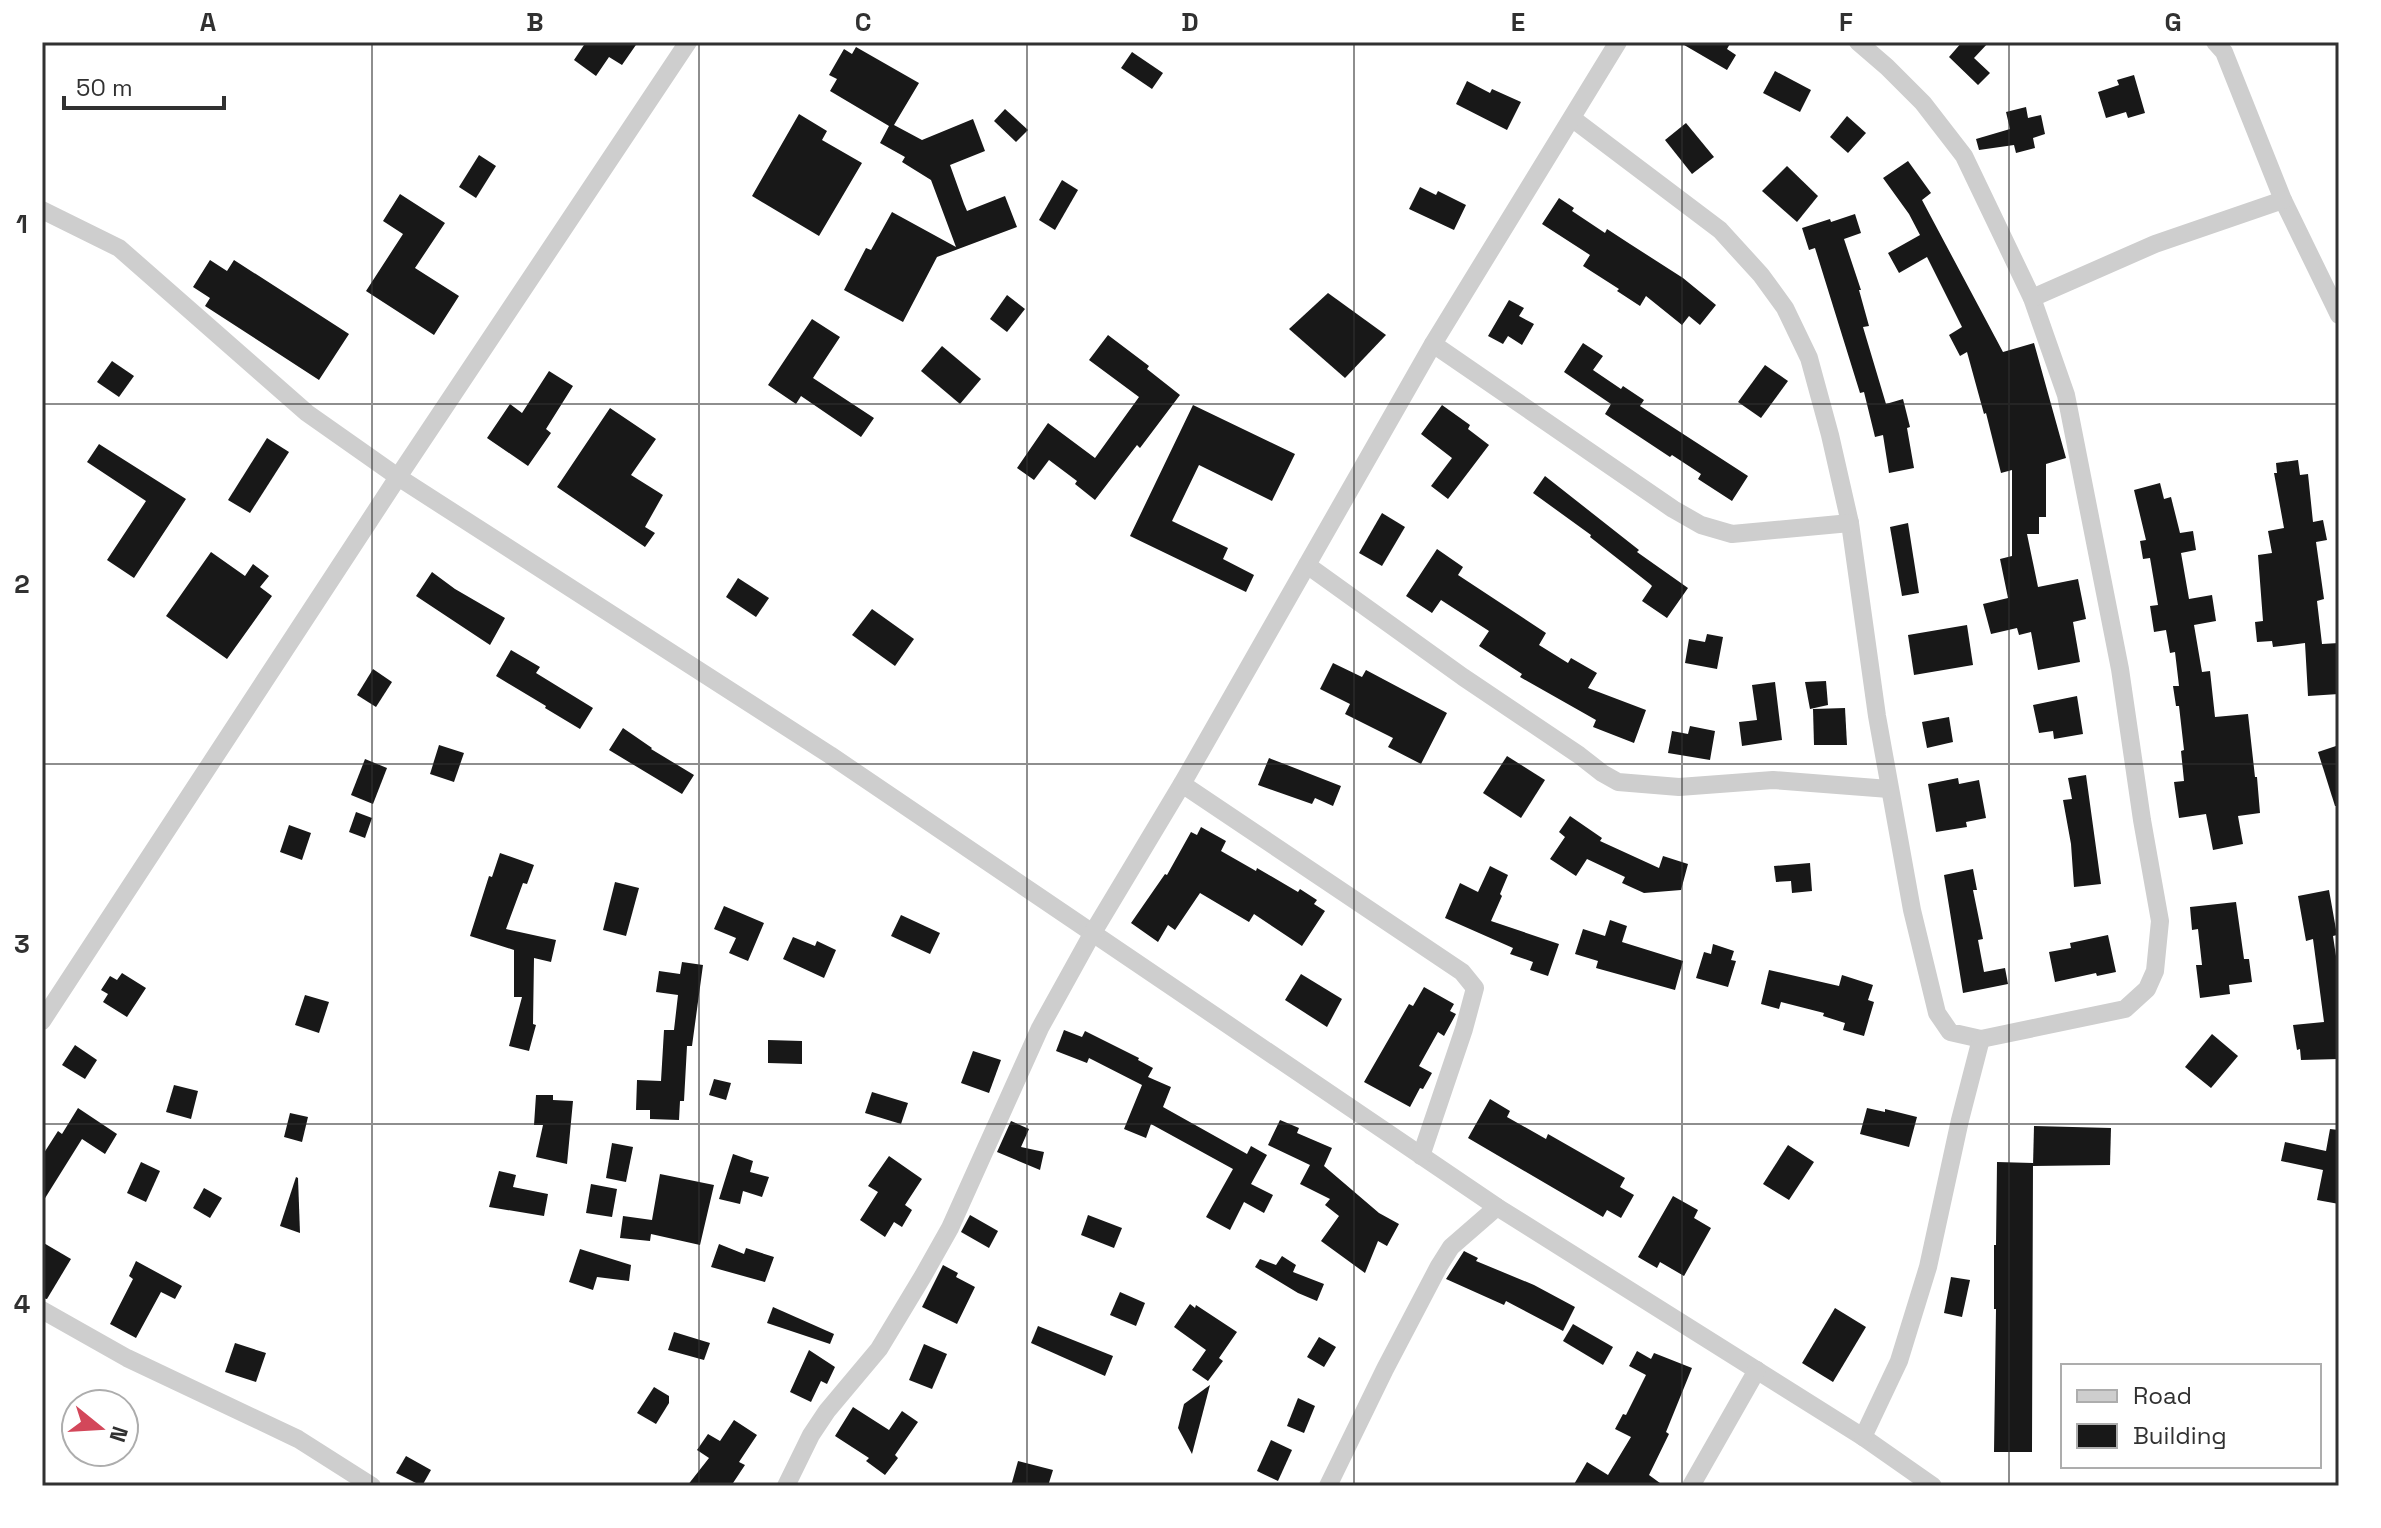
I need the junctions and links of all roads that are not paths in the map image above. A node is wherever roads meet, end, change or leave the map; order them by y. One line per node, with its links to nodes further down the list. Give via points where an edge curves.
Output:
1 (688, 42): 11 (street)
2 (1618, 42): 5 (street)
3 (1858, 42): 8 (street, via 1923,103 1964,156)
4 (2215, 42): 6 (street, via 2224,52)
5 (1573, 119): 10 (street); 12 (street, via 1720,230 1785,308 1809,358)
6 (2283, 200): 8 (street, via 2155,244); 9 (street)
7 (42, 210): 11 (street, via 119,248 307,413)
8 (2032, 298): 18 (street, via 2066,395 2120,669 2160,921 2155,971 2147,989 2125,1009)
9 (2339, 315)
10 (1433, 344): 12 (street, via 1701,525 1732,534); 13 (street)
11 (398, 477): 16 (street, via 830,755); 17 (street)
12 (1850, 523): 15 (street)
13 (1307, 565): 14 (street); 15 (street, via 1618,782 1679,787 1773,780)
14 (1182, 784): 16 (street); 19 (street, via 1462,972 1475,988)
15 (1889, 789): 18 (street, via 1937,1013 1950,1032)
16 (1092, 934): 19 (street); 25 (street, via 1040,1028 944,1240 879,1349 811,1435)
17 (42, 1021)
18 (1981, 1039): 23 (street, via 1928,1267 1899,1361)
19 (1421, 1156): 20 (street)
20 (1497, 1207): 22 (street); 26 (street, via 1458,1240 1439,1266)
21 (42, 1310): 24 (street, via 127,1358 298,1439)
22 (1757, 1370): 23 (street); 27 (street)
23 (1863, 1437): 28 (street)
24 (372, 1486)
25 (786, 1486)
26 (1328, 1486)
27 (1691, 1486)
28 (1933, 1486)

